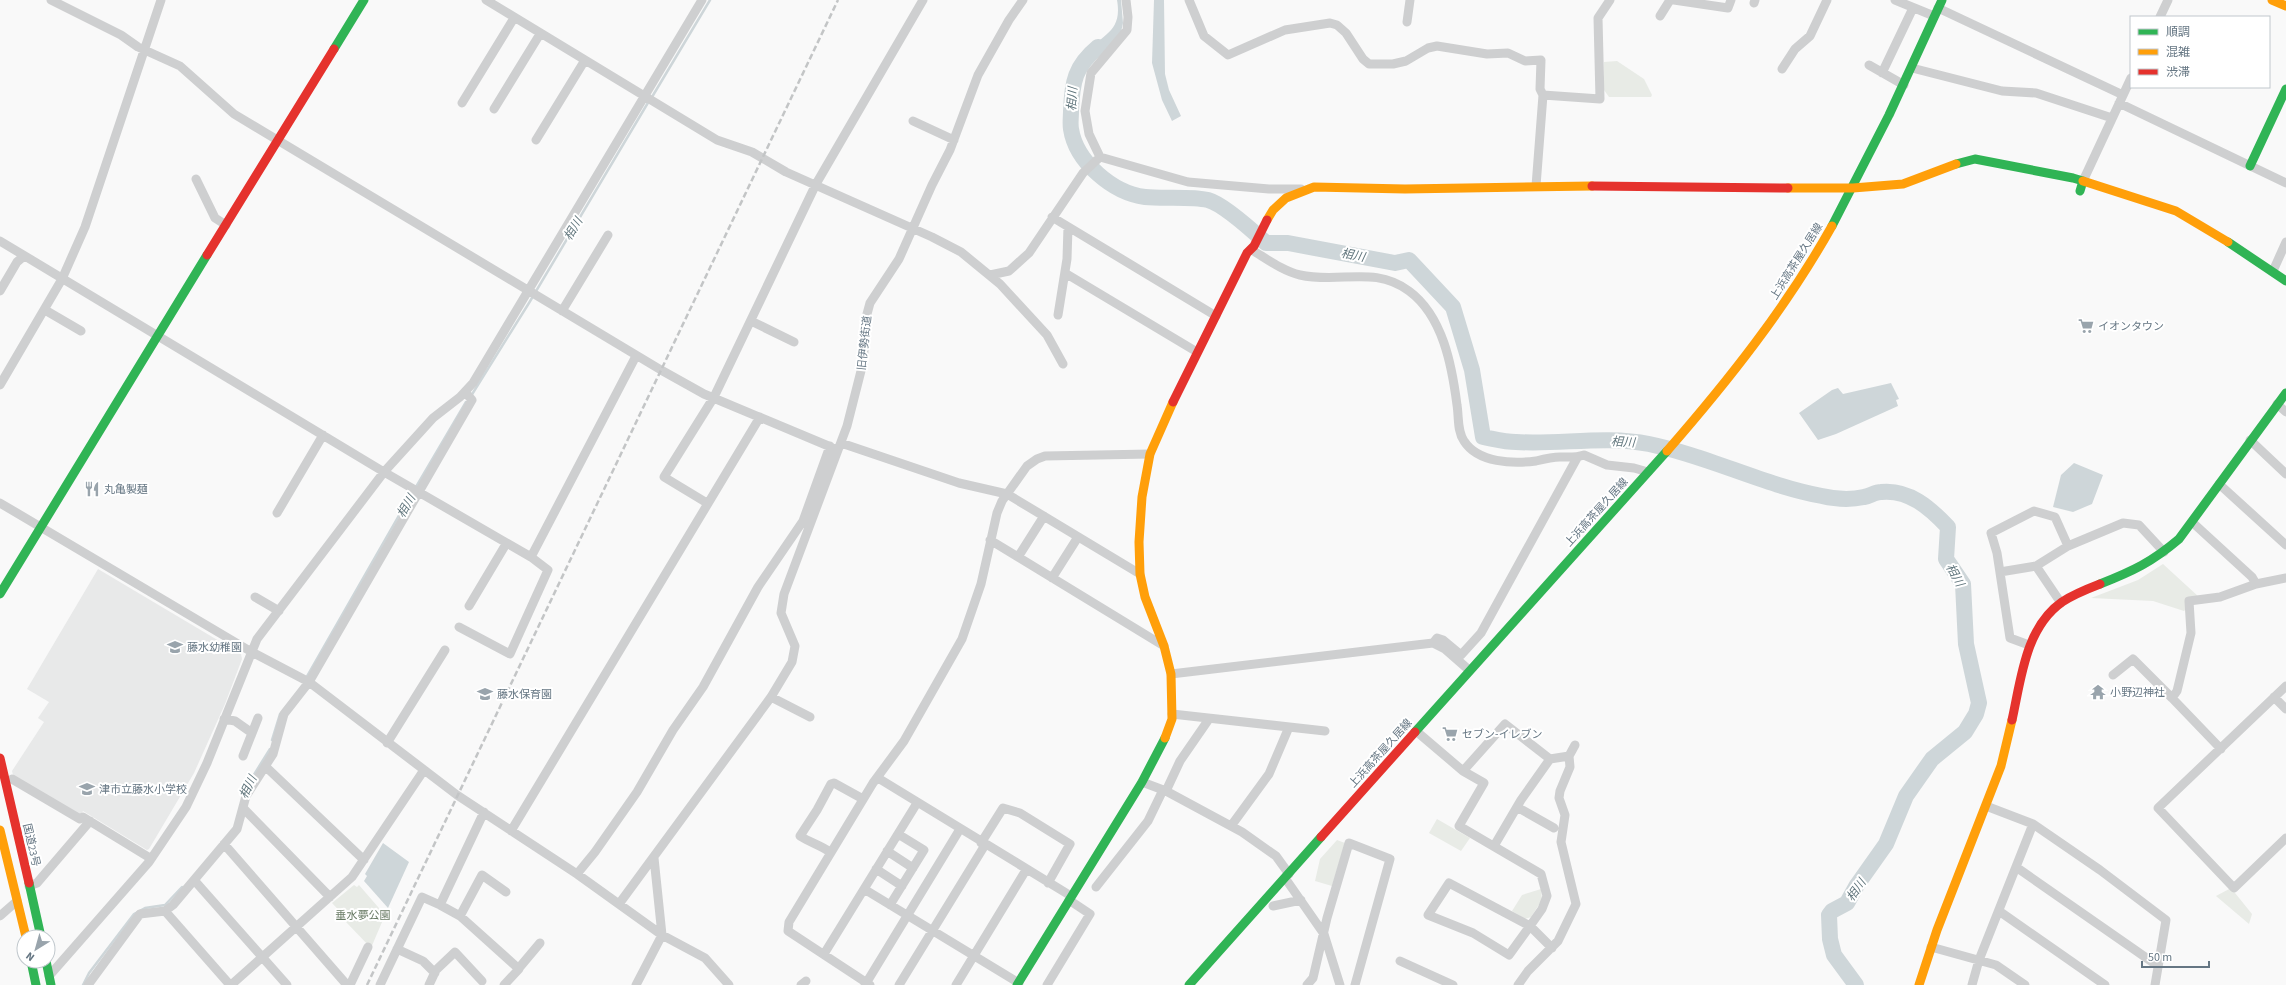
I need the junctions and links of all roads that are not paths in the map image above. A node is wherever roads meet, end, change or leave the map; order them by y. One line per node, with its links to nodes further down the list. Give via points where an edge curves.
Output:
1 (51, 0): 27 (street, via 120,35)
2 (161, 0): 27 (street)
3 (364, 0): 43 (main road)
4 (486, 0): 24 (street)
5 (702, 0): 37 (street)
6 (923, 0): 51 (street)
7 (1023, 0): 45 (street, 旧伊勢街道, via 1008,20 978,75)
8 (1126, 0): 46 (street, via 1127,30 1090,73 1085,111 1089,134)
9 (1189, 0): 36 (street, via 1204,36 1228,55 1285,30 1330,23 1337,25 1346,33 1363,60 1369,64 1399,62 1437,46 1487,54 1508,53 1525,61 1541,60 1540,88)
10 (1410, 0): 25 (street)
11 (1610, 0): 36 (street, via 1598,18 1600,99)
12 (1670, 0): 22 (street)
13 (1674, 0): 14 (street, via 1728,8)
14 (1731, 0)
15 (1827, 0): 31 (street, via 1810,36 1795,49)
16 (1895, 0): 20 (street)
17 (2168, 0): 23 (street)
18 (2272, 0): 19 (main road)
19 (2286, 6)
20 (1913, 8): 21 (street); 32 (street)
21 (1938, 8): 30 (main road, 上浜高茶屋久居線); 38 (street)
22 (1660, 16)
23 (2160, 16)
24 (514, 18): 26 (street); 39 (street)
25 (1407, 22)
26 (540, 34): 28 (street); 40 (street)
27 (143, 50): 43 (street, via 180,66 234,114); 68 (street, via 96,199)
28 (585, 60): 37 (street); 44 (street)
29 (1869, 65): 32 (street)
30 (1912, 68): 34 (main road, 上浜高茶屋久居線); 41 (street, via 2002,91 2036,93)
31 (1782, 69)
32 (1882, 73): 34 (street)
33 (2130, 80): 38 (street)
34 (1904, 85): 53 (main road, 上浜高茶屋久居線)
35 (2286, 89): 47 (main road)
36 (1543, 95): 52 (street)
37 (649, 98): 51 (street, via 717,140 752,152 786,172); 71 (street)
38 (2121, 99): 41 (street); 47 (street)
39 (462, 103)
40 (494, 109)
41 (2112, 118): 49 (street)
42 (913, 121): 45 (street)
43 (278, 140): 57 (main road); 71 (street)
44 (536, 140)
45 (954, 140): 59 (street, 旧伊勢街道)
46 (1100, 157): 54 (street, via 1202,184); 56 (street, via 1083,173)
47 (2250, 166): 50 (street)
48 (196, 179): 57 (street, via 215,218)
49 (2083, 181): 53 (main road, via 1975,160 1946,166 1903,184); 55 (main road); 65 (main road, via 2176,211)
50 (2286, 183)
51 (816, 184): 59 (street); 76 (street)
52 (1536, 186): 53 (main road); 54 (main road)
53 (1853, 188): 96 (main road, 上浜高茶屋久居線, via 1787,299 1745,357)
54 (1303, 189): 63 (main road, via 1278,202)
55 (2080, 191)
56 (1052, 217): 58 (street); 67 (street, via 1029,254 1009,271)
57 (226, 225): 78 (main road)
58 (1068, 227): 66 (street); 75 (street)
59 (912, 228): 67 (street, via 961,252); 92 (street, 旧伊勢街道, via 899,259 870,303 863,363)
60 (608, 235): 73 (street)
61 (0, 242): 64 (street)
62 (2286, 242): 65 (street)
63 (1253, 248): 75 (main road, via 1246,253); 94 (street, via 1286,270 1300,275 1320,278 1382,277 1399,284 1416,297 1434,320 1443,343 1457,401 1462,438 1469,448 1478,454 1512,462 1560,457)
64 (24, 256): 68 (street); 70 (street)
65 (2273, 271): 69 (main road)
66 (1064, 273): 74 (street); 80 (street)
67 (990, 275): 82 (street, via 1047,335)
68 (62, 279): 72 (street); 78 (street)
69 (2286, 281)
70 (0, 291)
71 (532, 294): 73 (street); 85 (street)
72 (45, 310): 77 (street); 83 (street)
73 (562, 311): 81 (street)
74 (1058, 316)
75 (1216, 316): 80 (main road)
76 (751, 321): 79 (street); 86 (street)
77 (81, 331)
78 (158, 336): 90 (street); 106 (main road)
79 (794, 342)
80 (1197, 352): 93 (main road)
81 (636, 356): 86 (street); 114 (street)
82 (1063, 364)
83 (0, 385)
84 (2286, 393): 87 (main road)
85 (468, 395): 95 (street, via 433,418); 99 (street)
86 (714, 397): 89 (street); 102 (street, via 664,477)
87 (2277, 404): 88 (street); 91 (main road)
88 (2286, 412)
89 (760, 417): 92 (street); 102 (street, via 730,470)
90 (323, 435): 95 (street); 103 (street)
91 (2250, 440): 97 (street); 98 (main road)
92 (836, 446): 100 (street, via 959,483); 137 (street, via 784,594 781,613 795,646 792,662); 191 (street, via 803,521 758,587 703,688 672,730 638,792)
93 (1150, 454): 100 (street, via 1045,456 1026,466); 117 (main road, via 1139,523)
94 (1577, 458): 96 (street, via 1584,455 1607,464); 127 (street, via 1481,633 1461,655 1443,640 1437,638)
95 (384, 472): 99 (street); 125 (street)
96 (1648, 472): 132 (main road, 上浜高茶屋久居線)
97 (2286, 474)
98 (2219, 484): 105 (main road); 110 (street)
99 (415, 489): 109 (street); 135 (street)
100 (1007, 494): 104 (street); 108 (street, via 997,513)
101 (0, 503): 106 (street)
102 (707, 503): 176 (street)
103 (277, 513)
104 (1044, 516): 107 (street); 113 (street)
105 (2192, 522): 112 (main road, via 2179,539); 120 (street, via 2252,577)
106 (40, 527): 121 (main road); 131 (street)
107 (1078, 537): 117 (street); 118 (street)
108 (990, 540): 113 (street); 160 (street, via 981,584 962,638 904,741)
109 (506, 544): 114 (street); 124 (street)
110 (2286, 545)
111 (2068, 546): 112 (street, via 2123,523 2139,525); 115 (street); 116 (street, via 2055,517 2034,511 1991,533)
112 (2164, 552): 123 (main road, via 2137,569)
113 (1018, 557): 118 (street)
114 (531, 558): 126 (street, via 548,570 510,654)
115 (2036, 566): 116 (street); 123 (street)
116 (2000, 572): 129 (street, via 2010,638)
117 (1140, 574): 128 (main road, via 1145,597)
118 (1052, 578): 128 (street)
119 (2286, 578): 120 (street)
120 (2256, 584): 139 (street, via 2220,597 2189,601 2191,633 2177,690)
121 (0, 594)
122 (255, 597): 125 (street)
123 (2061, 603): 129 (main road, via 2042,623)
124 (469, 606)
125 (279, 610): 131 (street)
126 (459, 627)
127 (1433, 643): 132 (street, via 1445,649); 133 (street)
128 (1164, 646): 133 (main road)
129 (2029, 646): 166 (main road, via 2003,759)
130 (445, 650): 150 (street)
131 (250, 651): 135 (street); 143 (street)
132 (1469, 670): 147 (main road, 上浜高茶屋久居線)
133 (1170, 674): 141 (main road)
134 (2113, 675): 139 (street, via 2132,659)
135 (306, 680): 150 (street, via 355,714); 157 (street, via 284,714 273,754)
136 (2286, 686): 138 (street)
137 (771, 697): 142 (street); 185 (street)
138 (2274, 697): 140 (street); 152 (street)
139 (2172, 698): 152 (street)
140 (2286, 709)
141 (1172, 714): 145 (street); 162 (main road, via 1166,737)
142 (810, 717)
143 (224, 718): 149 (street, via 235,721); 184 (street, via 207,763 186,806)
144 (258, 718): 149 (street)
145 (1209, 718): 146 (street); 163 (street)
146 (1289, 727): 148 (street); 172 (street, via 1269,774)
147 (1416, 730): 159 (street); 192 (main road, 上浜高茶屋久居線)
148 (1325, 731)
149 (252, 733): 153 (street)
150 (387, 743): 158 (street)
151 (1575, 745): 154 (street)
152 (2221, 749): 178 (street, via 2158,808 2234,888)
153 (243, 756)
154 (1569, 756): 156 (street); 223 (street, via 1570,767 1559,798 1565,815 1561,842 1576,901 1561,937)
155 (0, 758): 195 (main road, 国道23号)
156 (1550, 759): 159 (street, via 1505,724); 167 (street)
157 (265, 766): 168 (street, via 249,790); 186 (street)
158 (424, 770): 169 (street); 186 (street)
159 (1463, 771): 181 (street, via 1484,783 1458,826)
160 (878, 778): 164 (street); 165 (street)
161 (12, 779): 170 (street, via 80,819 83,817)
162 (1142, 782): 163 (street); 201 (main road)
163 (1164, 790): 172 (street); 197 (street, via 1148,821)
164 (863, 798): 183 (street); 183 (street, via 834,783 831,784 800,836)
165 (917, 803): 174 (street); 177 (street)
166 (1986, 806): 171 (street); 222 (main road)
167 (1517, 807): 173 (street); 181 (street)
168 (243, 808): 179 (street, via 240,824); 200 (street)
169 (484, 812): 176 (street); 205 (street)
170 (90, 821): 184 (street); 195 (street, via 37,883)
171 (2033, 824): 187 (street); 230 (street, via 2166,920)
172 (1231, 826): 192 (street, via 1269,850)
173 (1554, 828)
174 (960, 829): 180 (street); 210 (street)
175 (0, 830): 203 (main road)
176 (512, 831): 191 (street)
177 (898, 834): 182 (street); 188 (street, via 924,850)
178 (2286, 838)
179 (224, 844): 193 (street); 214 (street)
180 (983, 844): 190 (street); 194 (street, via 1003,808 1020,813 1070,844); 217 (street)
181 (1494, 846): 213 (street, via 1541,874 1547,896 1542,909)
182 (887, 851): 188 (street); 189 (street)
183 (830, 852): 225 (street, via 788,922 788,932)
184 (150, 858): 235 (street)
185 (654, 858): 204 (street); 219 (street)
186 (364, 860): 200 (street, via 352,877)
187 (2016, 867): 209 (street); 230 (street)
188 (913, 868): 196 (street)
189 (876, 869): 196 (street); 198 (street)
190 (1026, 870): 194 (street); 226 (street)
191 (577, 874): 204 (street)
192 (1287, 876): 202 (street); 254 (main road, 上浜高茶屋久居線)
193 (194, 880): 208 (street); 227 (street)
194 (1048, 883): 201 (street)
195 (29, 886): 216 (main road, 国道23号)
196 (902, 886): 206 (street)
197 (1096, 887)
198 (864, 889): 206 (street); 225 (street)
199 (506, 892): 212 (street, via 482,875)
200 (330, 897): 214 (street)
201 (1070, 898): 238 (main road); 253 (street, via 1091,912)
202 (1301, 900): 207 (street); 218 (street)
203 (17, 901): 211 (street); 215 (main road)
204 (619, 904): 219 (street)
205 (440, 905): 212 (street); 224 (street, via 422,897)
206 (890, 905): 210 (street)
207 (1273, 906)
208 (165, 911): 242 (street, via 140,914); 243 (street)
209 (1999, 911): 228 (street); 263 (street)
210 (906, 915): 217 (street); 237 (street)
211 (0, 916)
212 (460, 916): 231 (street)
213 (1530, 926): 213 (street, via 1509,955 1473,933 1428,915 1449,882); 223 (street)
214 (296, 927): 227 (street); 245 (street)
215 (24, 929)
216 (39, 929)
217 (932, 930): 226 (street); 251 (street)
218 (1324, 934): 255 (street, via 1313,978); 256 (street); 257 (street, via 1349,843 1390,859)
219 (662, 935): 249 (street); 250 (street, via 705,958)
220 (540, 943): 231 (street)
221 (368, 946): 245 (street)
222 (1931, 947): 228 (street); 260 (main road)
223 (1552, 948): 259 (street, via 1528,971)
224 (397, 949): 234 (street, via 423,961); 246 (street)
225 (824, 954): 237 (street)
226 (974, 956): 238 (street); 252 (street)
227 (262, 957): 243 (street); 244 (street)
228 (1980, 960): 261 (street); 262 (street, via 1996,965)
229 (1400, 961): 258 (street)
230 (2158, 966): 264 (street)
231 (519, 968): 248 (street)
232 (33, 969): 239 (main road)
233 (48, 969): 235 (main road)
234 (435, 973): 236 (street, via 455,952); 247 (street)
235 (49, 975): 240 (street); 241 (main road)
236 (482, 982)
237 (867, 984)
238 (1018, 984)
239 (36, 985)
240 (41, 985)
241 (51, 985)
242 (88, 985)
243 (230, 985)
244 (287, 985)
245 (348, 985)
246 (380, 985)
247 (429, 985)
248 (504, 985)
249 (636, 985)
250 (728, 985)
251 (899, 985)
252 (956, 985)
253 (1047, 985)
254 (1189, 985)
255 (1307, 985)
256 (1340, 985)
257 (1356, 985)
258 (1453, 985)
259 (1518, 985)
260 (1919, 985)
261 (1972, 985)
262 (2025, 985)
263 (2105, 985)
264 (2155, 985)

